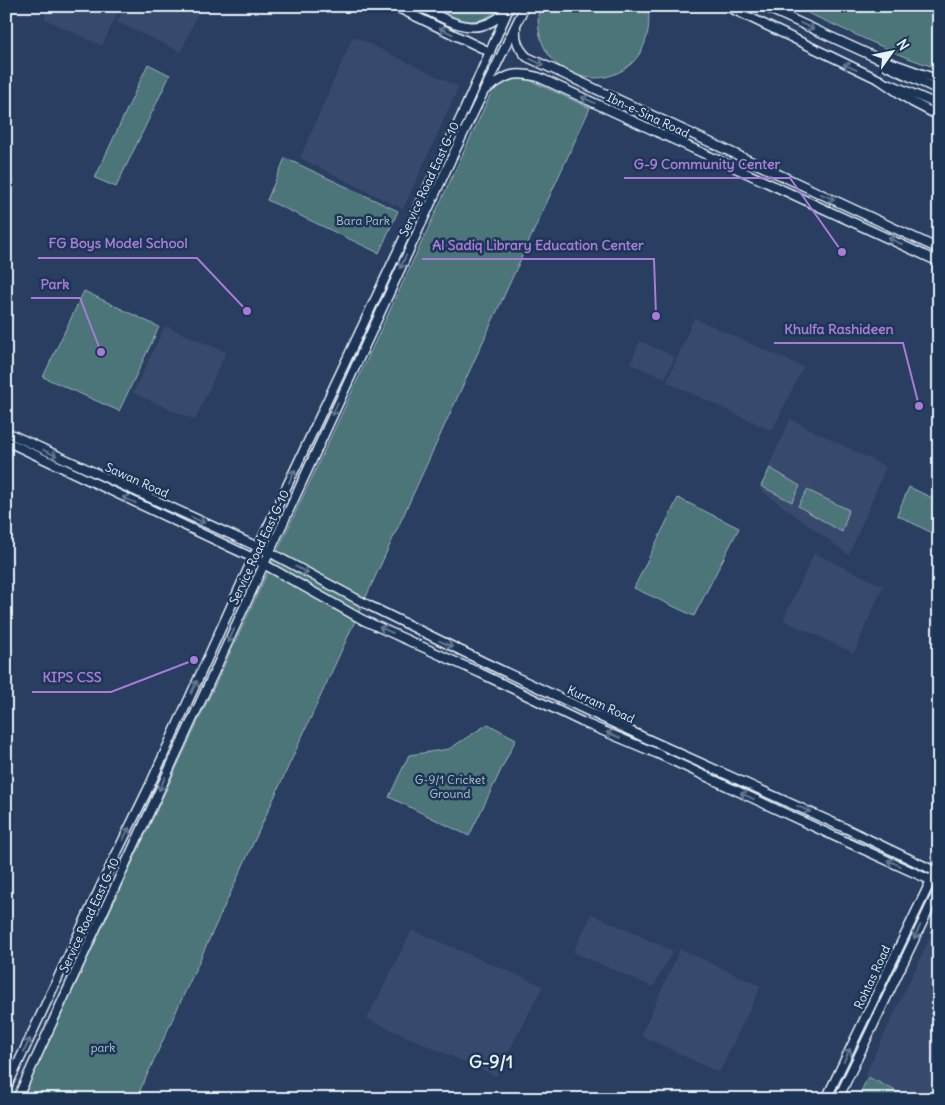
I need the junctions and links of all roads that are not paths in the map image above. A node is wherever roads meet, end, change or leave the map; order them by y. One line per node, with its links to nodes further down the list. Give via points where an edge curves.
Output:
1 (394, 6): 8 (main road, one-way to 1)
2 (418, 6): 3 (main road, via 471,27 489,25)
3 (510, 6): 8 (main road, Service Road East G-10)
4 (525, 6): 7 (main road, Service Road East G-10)
5 (726, 6): 10 (main road, one-way to 5)
6 (763, 6): 9 (main road, one-way to 9)
7 (516, 24): 13 (main road, Service Road East G-10); 16 (main road, Ibn-e-Sina Road, one-way to 16, via 517,42 527,57)
8 (490, 52): 20 (main road, Service Road East G-10, one-way to 8)
9 (875, 57): 11 (main road); 12 (main road, via 884,65)
10 (880, 80): 14 (main road); 15 (main road)
11 (939, 80)
12 (939, 90)
13 (484, 91): 17 (main road, Ibn-e-Sina Road, one-way to 13, via 538,77 508,75); 21 (main road, Service Road East G-10, one-way to 21)
14 (939, 105)
15 (939, 116)
16 (939, 249)
17 (939, 262)
18 (6, 432): 20 (main road, Sawan Road, one-way to 20)
19 (6, 441): 22 (main road, Sawan Road, one-way to 19)
20 (258, 547): 21 (main road, Kurram Road); 22 (main road, Service Road East G-10)
21 (269, 552): 23 (main road, Service Road East G-10); 24 (main road, Kurram Road, one-way to 24, via 484,662)
22 (252, 558): 23 (main road, Sawan Road); 28 (main road, Service Road East G-10, one-way to 22, via 149,787)
23 (264, 564): 25 (main road, Kurram Road, one-way to 23, via 363,620); 29 (main road, Service Road East G-10, one-way to 29)
24 (938, 869): 25 (main road, Rohtas Road)
25 (931, 879): 26 (main road, Kurram Road); 30 (main road, Rohtas Road)
26 (939, 884)
27 (939, 888): 31 (main road, Rohtas Road, one-way to 31)
28 (84, 921): 29 (main road); 32 (main road, Service Road East G-10, one-way to 28)
29 (96, 927): 33 (main road, Service Road East G-10)
30 (868, 1012): 31 (main road); 34 (main road, Rohtas Road, one-way to 30)
31 (877, 1016): 35 (main road, Rohtas Road)
32 (6, 1089)
33 (17, 1099)
34 (826, 1099)
35 (838, 1099)

